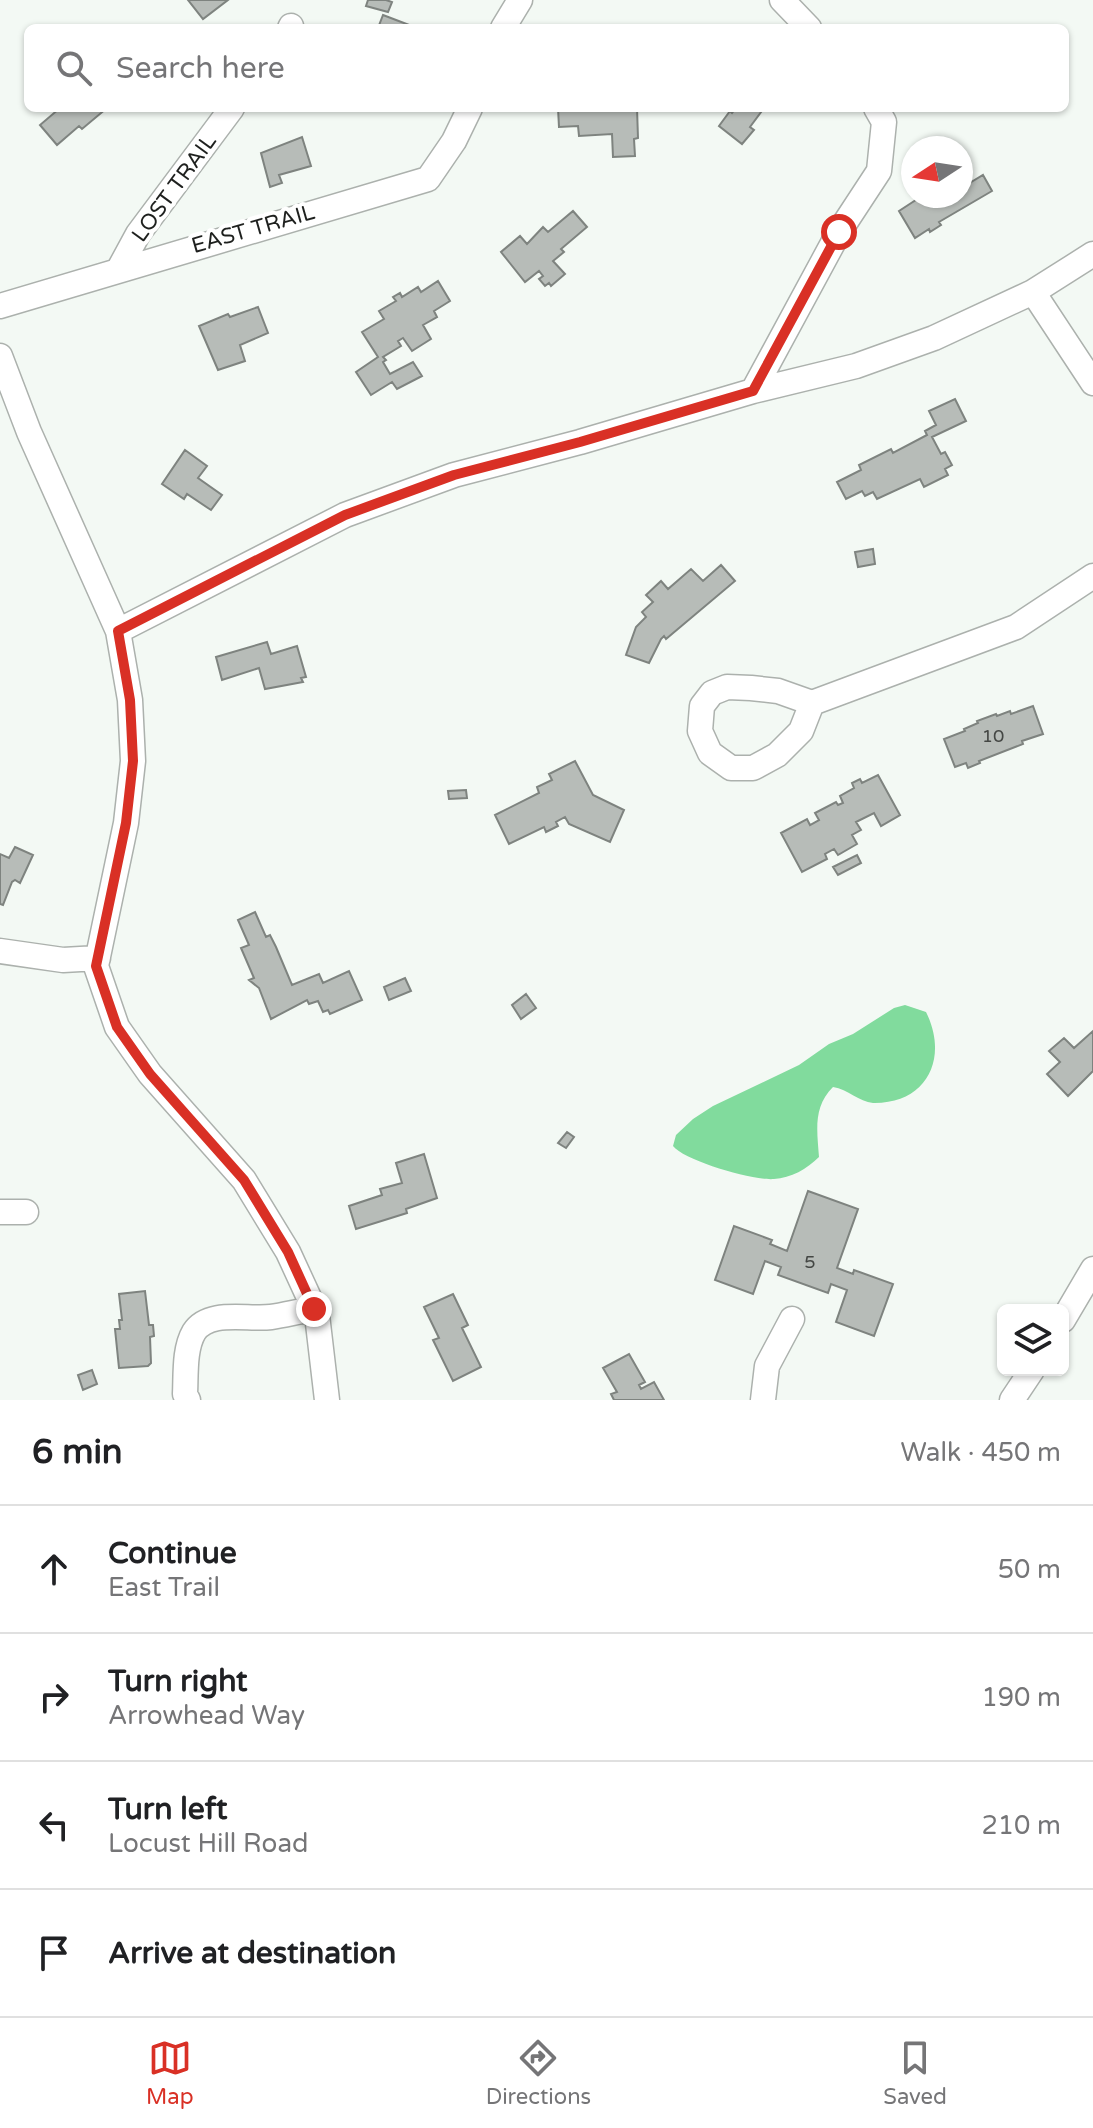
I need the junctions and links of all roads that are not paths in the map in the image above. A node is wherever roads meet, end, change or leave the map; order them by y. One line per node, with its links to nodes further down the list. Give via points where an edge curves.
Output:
1 (520, 0): 3 (street)
2 (782, 0): 4 (street)
3 (505, 24)
4 (805, 24)
5 (229, 112): 9 (street, LOST TRAIL, via 138,234)
6 (468, 112): 9 (street, EAST TRAIL, via 428,179)
7 (878, 112): 14 (street, via 884,122 879,171 839,232)
8 (1093, 254): 10 (street)
9 (119, 269): 11 (street, EAST TRAIL)
10 (1033, 292): 13 (street); 14 (street, via 934,338 856,366)
11 (0, 306)
12 (0, 356): 16 (street)
13 (1093, 383)
14 (753, 391): 16 (street, via 454,475 345,515)
15 (1093, 576): 17 (street, via 1016,627)
16 (118, 631): 19 (street, via 130,700 133,761)
17 (812, 703): 17 (street, via 778,691 727,687 712,693 702,706 700,731 710,753 731,768 753,768 777,755 801,731)
18 (0, 951): 19 (street, via 63,960)
19 (98, 958): 23 (street, via 96,966 117,1027 150,1074 244,1180 288,1252)
20 (0, 1212): 21 (street)
21 (26, 1212)
22 (1093, 1269): 24 (street)
23 (314, 1309): 27 (street, via 212,1319 200,1325 187,1352); 28 (street)
24 (1069, 1310)
25 (792, 1319): 29 (street, via 767,1366)
26 (1028, 1376): 30 (street)
27 (188, 1400)
28 (327, 1400)
29 (763, 1400)
30 (1012, 1400)

